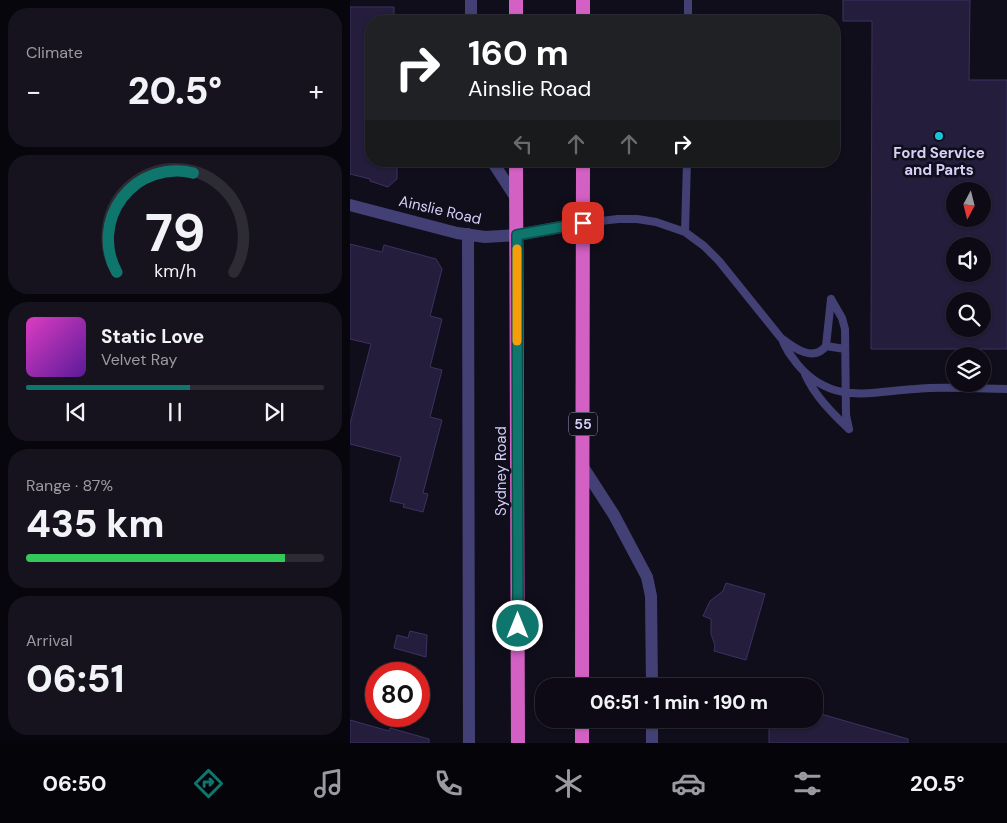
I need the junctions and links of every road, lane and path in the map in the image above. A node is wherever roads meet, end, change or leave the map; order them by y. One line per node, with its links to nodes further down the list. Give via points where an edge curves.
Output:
1 (471, 0): 5 (street)
2 (516, 0): 6 (highway)
3 (583, 0): 7 (highway)
4 (688, 0): 8 (lane)
5 (471, 15)
6 (516, 15)
7 (583, 15)
8 (688, 15)
9 (496, 167): 13 (street)
10 (516, 167): 13 (highway, Sydney Road)
11 (583, 167): 15 (highway, 55)
12 (687, 167): 16 (lane)
13 (516, 198): 18 (highway, Sydney Road)
14 (350, 205): 17 (street, Ainslie Road)
15 (583, 223): 16 (lane, via 637,219); 18 (street, Ainslie Road); 25 (highway, 55)
16 (685, 232): 19 (lane, via 719,261)
17 (468, 234): 18 (street, Ainslie Road, via 486,237); 30 (street)
18 (517, 235): 31 (highway, Sydney Road)
19 (781, 338): 20 (lane, via 806,353 815,354); 22 (lane, via 786,350)
20 (826, 346): 21 (lane); 21 (lane, via 832,299 845,329)
21 (845, 349): 24 (lane)
22 (803, 370): 24 (lane, via 828,389); 24 (lane, via 811,388 848,429)
23 (1007, 389): 24 (lane, via 916,388)
24 (846, 394)
25 (583, 467): 26 (highway, 55); 27 (street, via 648,578)
26 (582, 678)
27 (652, 678)
28 (582, 728): 32 (highway)
29 (652, 728): 33 (street)
30 (469, 743)
31 (518, 743)
32 (582, 743)
33 (652, 743)

